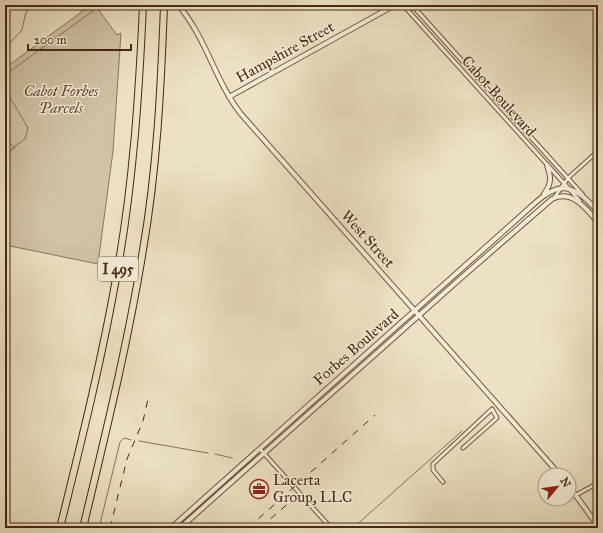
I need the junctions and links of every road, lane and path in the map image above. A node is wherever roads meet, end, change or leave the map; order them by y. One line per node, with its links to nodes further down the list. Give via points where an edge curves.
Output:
1 (143, 5): 33 (highway, I 495, via 134,150 118,273 98,371)
2 (164, 5): 34 (highway, I 495, via 158,124 143,249 120,369)
3 (178, 5): 7 (street, West Street, via 195,29)
4 (395, 5): 7 (street, Hampshire Street)
5 (403, 5): 9 (street, Cabot Boulevard)
6 (412, 5): 10 (street, Cabot Boulevard)
7 (228, 97): 20 (street, West Street)
8 (598, 151): 10 (street)
9 (547, 165): 11 (street, Cabot Boulevard); 15 (street, via 550,183)
10 (568, 178): 11 (street); 14 (street, Cabot Boulevard)
11 (564, 184): 12 (street); 13 (street, Cabot Boulevard)
12 (561, 188): 13 (street); 15 (street, Forbes Boulevard); 16 (street, Forbes Boulevard)
13 (568, 189): 14 (street); 17 (street, Cabot Boulevard)
14 (583, 195): 18 (street)
15 (541, 198): 20 (street, Forbes Boulevard)
16 (554, 198): 17 (street, via 566,196); 21 (street, Forbes Boulevard)
17 (580, 202): 19 (street)
18 (598, 212)
19 (598, 222)
20 (415, 311): 21 (street, West Street); 25 (street, Forbes Boulevard)
21 (419, 315): 22 (street, West Street); 26 (street, Forbes Boulevard)
22 (498, 404): 23 (street); 27 (street, West Street)
23 (492, 409): 24 (street, via 497,418); 28 (street, via 433,464 434,472)
24 (463, 448)
25 (260, 449): 26 (street); 35 (street, Forbes Boulevard)
26 (264, 453): 36 (street, Forbes Boulevard); 37 (street)
27 (553, 467)
28 (443, 482)
29 (598, 483): 30 (street)
30 (577, 494)
31 (577, 496): 32 (street)
32 (598, 526)
33 (60, 528)
34 (83, 528)
35 (171, 528)
36 (180, 528)
37 (331, 528)

